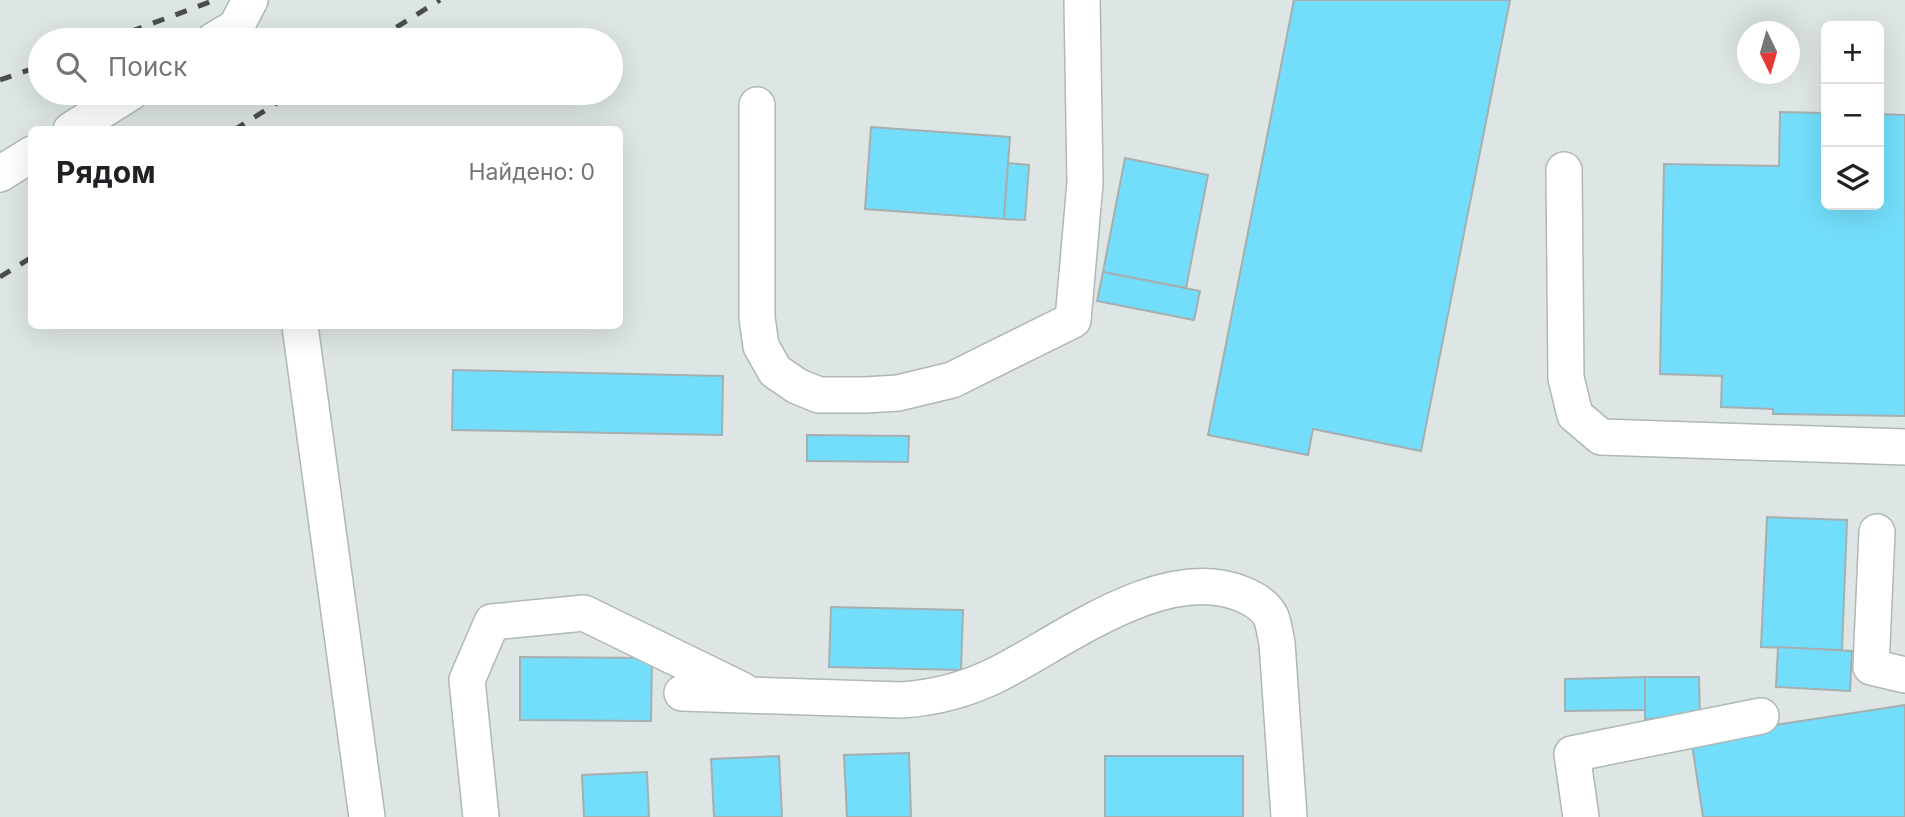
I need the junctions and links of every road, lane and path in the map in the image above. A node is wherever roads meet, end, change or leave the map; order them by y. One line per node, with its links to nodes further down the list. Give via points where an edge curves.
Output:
1 (250, 0): 3 (lane)
2 (1082, 0): 5 (lane, via 1085,183 1073,320 952,380 898,393 819,395 775,371 761,346 757,318)
3 (234, 28)
4 (111, 105): 6 (lane)
5 (757, 105)
6 (77, 126)
7 (28, 156): 9 (lane)
8 (1564, 170): 11 (lane, via 1566,379 1575,415 1601,437)
9 (0, 174)
10 (300, 329): 17 (lane)
11 (1905, 447)
12 (1877, 532): 13 (lane, via 1871,667)
13 (1905, 675)
14 (682, 693): 15 (lane)
15 (754, 695): 18 (lane, via 584,613 492,622 467,680); 19 (lane, via 933,698 997,675 1118,608 1164,592 1226,588 1257,601 1271,617 1277,643)
16 (1761, 716): 20 (lane, via 1572,754)
17 (367, 817)
18 (481, 817)
19 (1289, 817)
20 (1581, 817)

